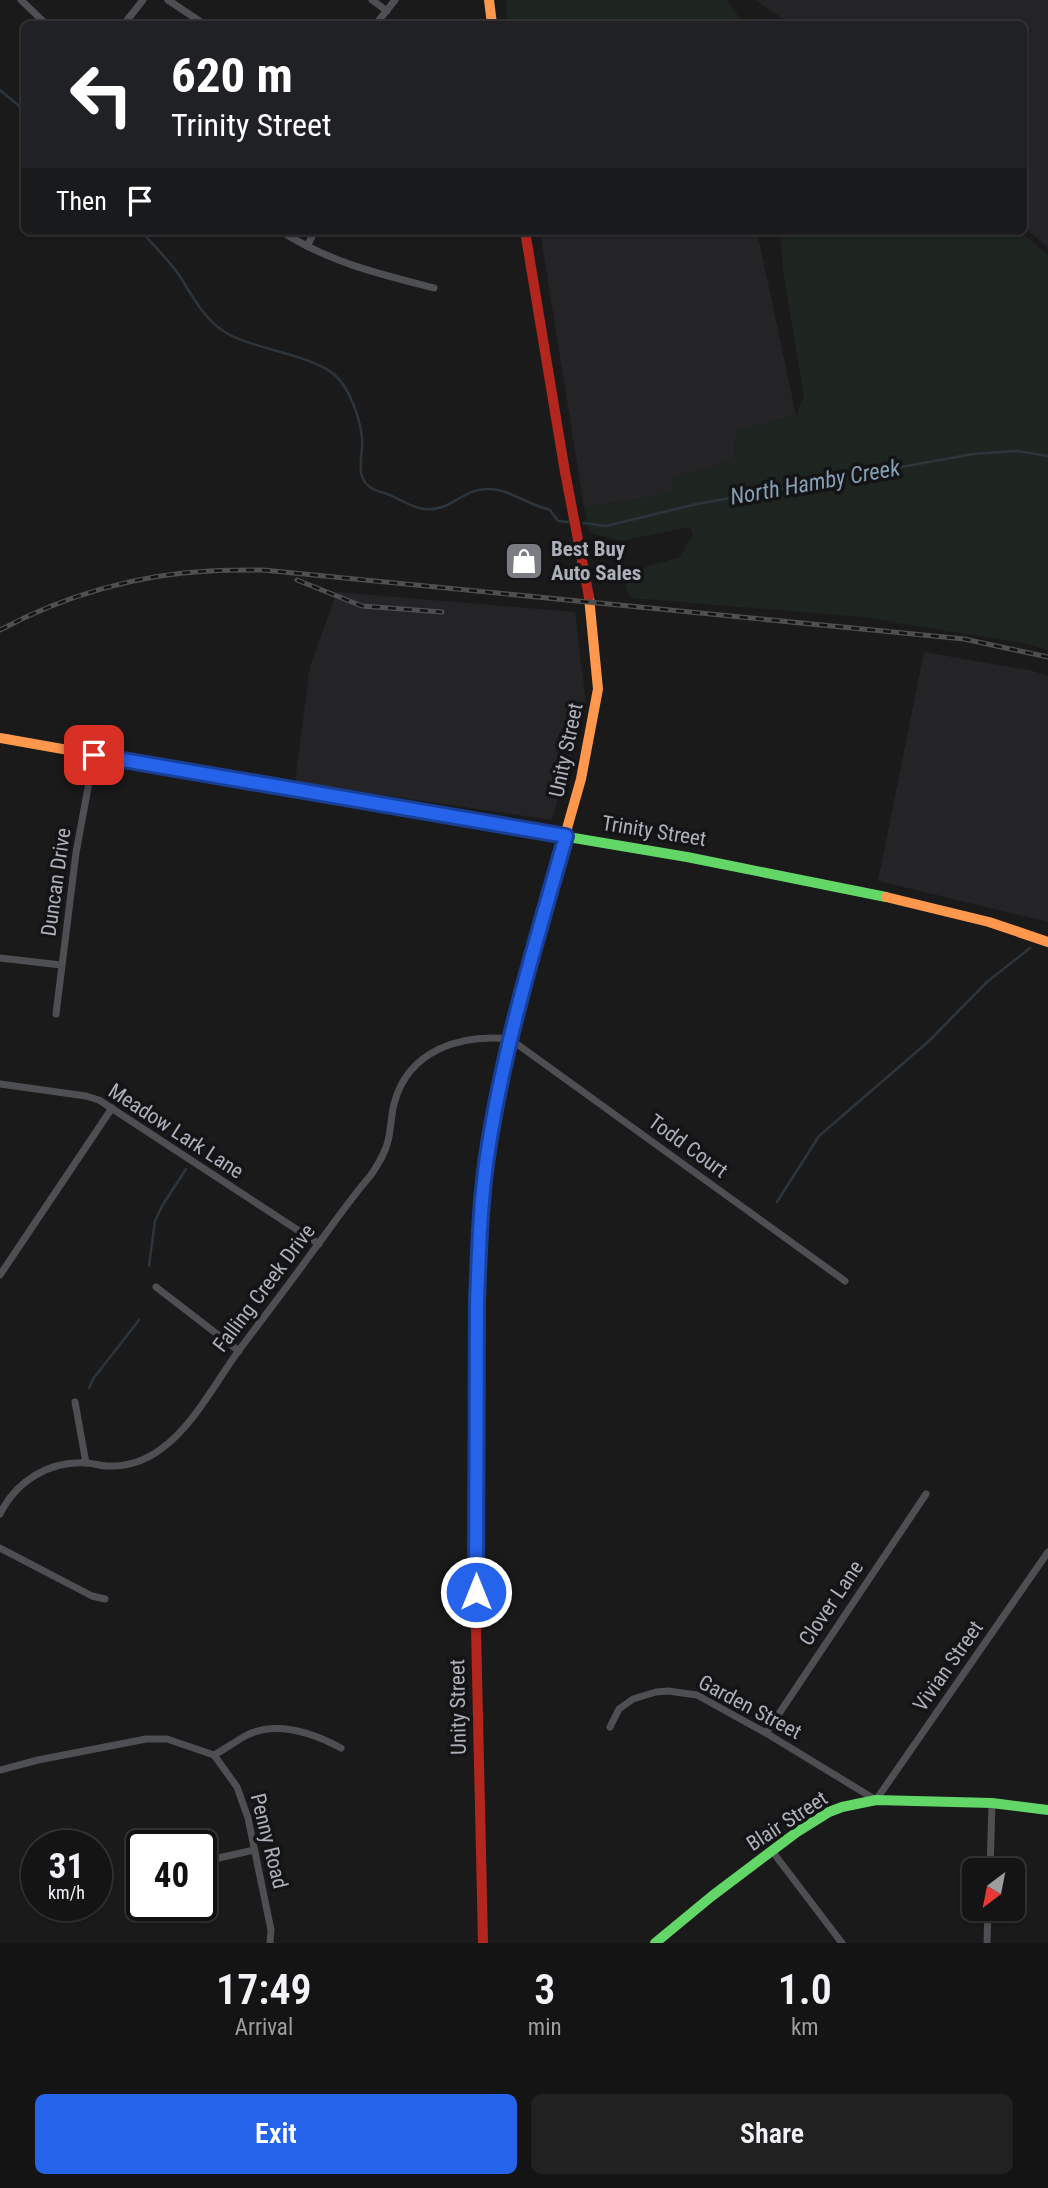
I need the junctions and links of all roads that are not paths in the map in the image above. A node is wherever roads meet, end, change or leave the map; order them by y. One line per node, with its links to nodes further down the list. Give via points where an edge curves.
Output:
1 (21, 0): 8 (street)
2 (143, 0): 9 (street)
3 (168, 0): 10 (street)
4 (372, 0): 7 (street)
5 (395, 0): 7 (street)
6 (489, 0): 12 (street)
7 (387, 11): 11 (street)
8 (43, 21)
9 (126, 21)
10 (200, 21)
11 (379, 21)
12 (492, 21)
13 (288, 235): 16 (street)
14 (313, 235): 16 (street)
15 (526, 235): 20 (street, Unity Street, via 596,657 598,689 593,720)
16 (307, 246): 17 (street, via 347,264)
17 (433, 288)
18 (0, 738): 19 (street, Trinity Street)
19 (94, 755): 20 (street, Trinity Street); 23 (street, Duncan Drive)
20 (566, 836): 21 (street, Trinity Street, via 787,874 989,923); 25 (street, Unity Street)
21 (1048, 942)
22 (0, 958): 23 (street)
23 (61, 965): 24 (street, Duncan Drive)
24 (56, 1014)
25 (510, 1039): 28 (street, Falling Creek Drive, via 467,1039 430,1052 415,1067 394,1103 380,1160); 30 (street, Todd Court); 54 (street, Unity Street, via 487,1158 478,1268 476,1612)
26 (0, 1084): 27 (street, Meadow Lark Lane, via 86,1096)
27 (112, 1108): 28 (street, Meadow Lark Lane); 29 (street)
28 (319, 1244): 32 (street, Falling Creek Drive)
29 (0, 1275)
30 (845, 1281)
31 (156, 1287): 32 (street)
32 (239, 1351): 34 (street, Falling Creek Drive, via 170,1443 131,1464)
33 (75, 1402): 34 (street)
34 (86, 1463): 36 (street, Falling Creek Drive, via 64,1464 33,1476 16,1489)
35 (926, 1494): 41 (street, Clover Lane)
36 (0, 1514)
37 (0, 1548): 39 (street, via 92,1596)
38 (1048, 1552): 45 (street, Vivian Street)
39 (105, 1598)
40 (610, 1727): 41 (street, Garden Street, via 619,1709 634,1699 668,1691 697,1695)
41 (766, 1733): 45 (street, Garden Street)
42 (341, 1748): 43 (street, via 320,1737 272,1728 249,1734)
43 (214, 1755): 44 (street, via 167,1739 146,1739); 48 (street, Penny Road, via 237,1787)
44 (0, 1770)
45 (876, 1800): 46 (street, Blair Street); 49 (street, Blair Street, via 829,1812)
46 (992, 1803): 47 (street, Blair Street); 51 (street)
47 (1048, 1810)
48 (254, 1850): 50 (street); 53 (street, Penny Road)
49 (772, 1851): 55 (street, Blair Street); 56 (street)
50 (217, 1858)
51 (990, 1858)
52 (988, 1922): 57 (street)
53 (270, 1943)
54 (483, 1943)
55 (655, 1943)
56 (842, 1943)
57 (987, 1943)

